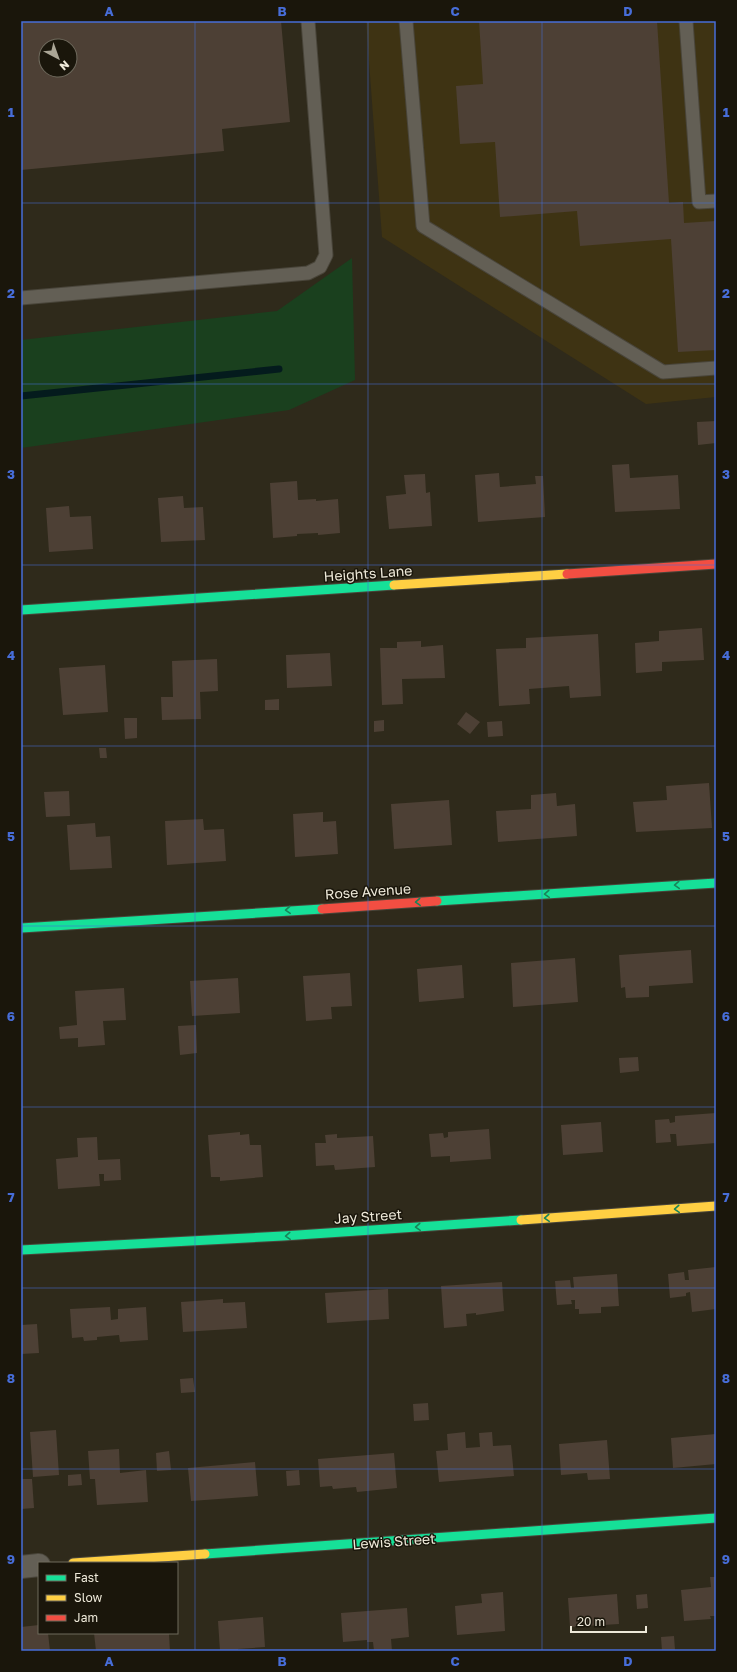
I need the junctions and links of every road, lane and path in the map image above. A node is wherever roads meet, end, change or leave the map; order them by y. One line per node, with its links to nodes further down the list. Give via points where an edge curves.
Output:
1 (308, 21): 5 (lane, via 326,255 320,267 308,273)
2 (406, 21): 6 (lane, via 423,226 663,372)
3 (686, 21): 4 (lane, via 699,202)
4 (716, 201)
5 (21, 298)
6 (716, 368)
7 (716, 564): 8 (street, Heights Lane)
8 (21, 610)
9 (716, 883): 10 (street, Rose Avenue, one-way to 10)
10 (21, 928)
11 (716, 1206): 12 (street, Jay Street, one-way to 12, via 282,1236)
12 (21, 1250)
13 (716, 1518): 14 (street, Lewis Street)
14 (87, 1562)
15 (38, 1565): 16 (street)
16 (21, 1567)

